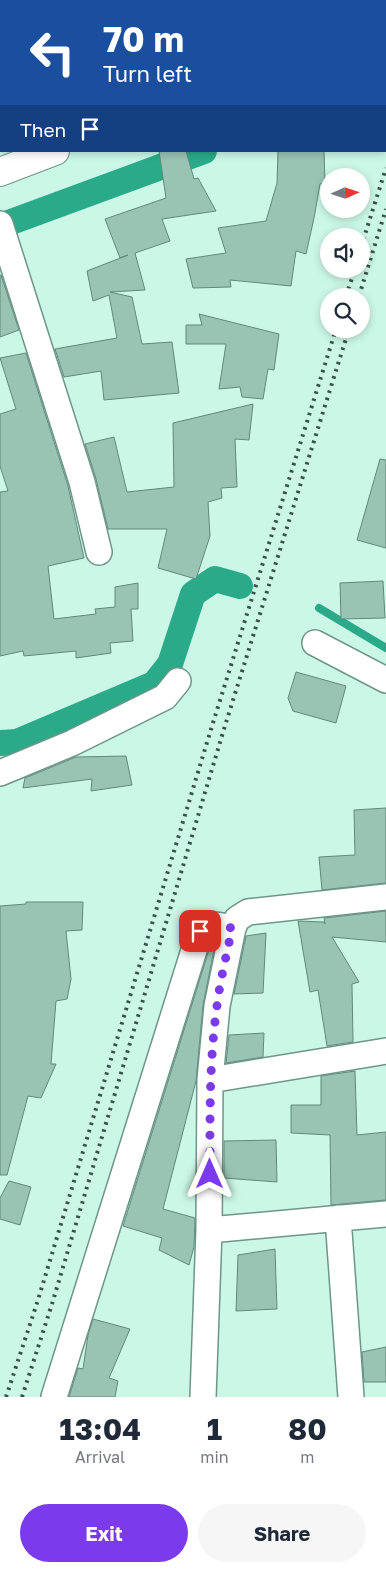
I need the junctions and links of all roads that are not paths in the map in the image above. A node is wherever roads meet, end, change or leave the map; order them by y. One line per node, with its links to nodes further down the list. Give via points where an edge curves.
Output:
1 (51, 152): 2 (street)
2 (14, 162)
3 (4, 235): 4 (street, via 82,482)
4 (99, 552)
5 (315, 643): 6 (street)
6 (386, 680)
7 (178, 681): 8 (street, via 165,697 72,743)
8 (0, 773)
9 (386, 897): 10 (street, via 248,912 237,919)
10 (232, 928): 12 (street, via 217,1006); 16 (street, via 209,925 200,931)
11 (386, 1051): 12 (street)
12 (210, 1080): 15 (street)
13 (386, 1214): 14 (street)
14 (338, 1218): 15 (street); 18 (street)
15 (210, 1230): 17 (street)
16 (54, 1397)
17 (202, 1397)
18 (351, 1397)

